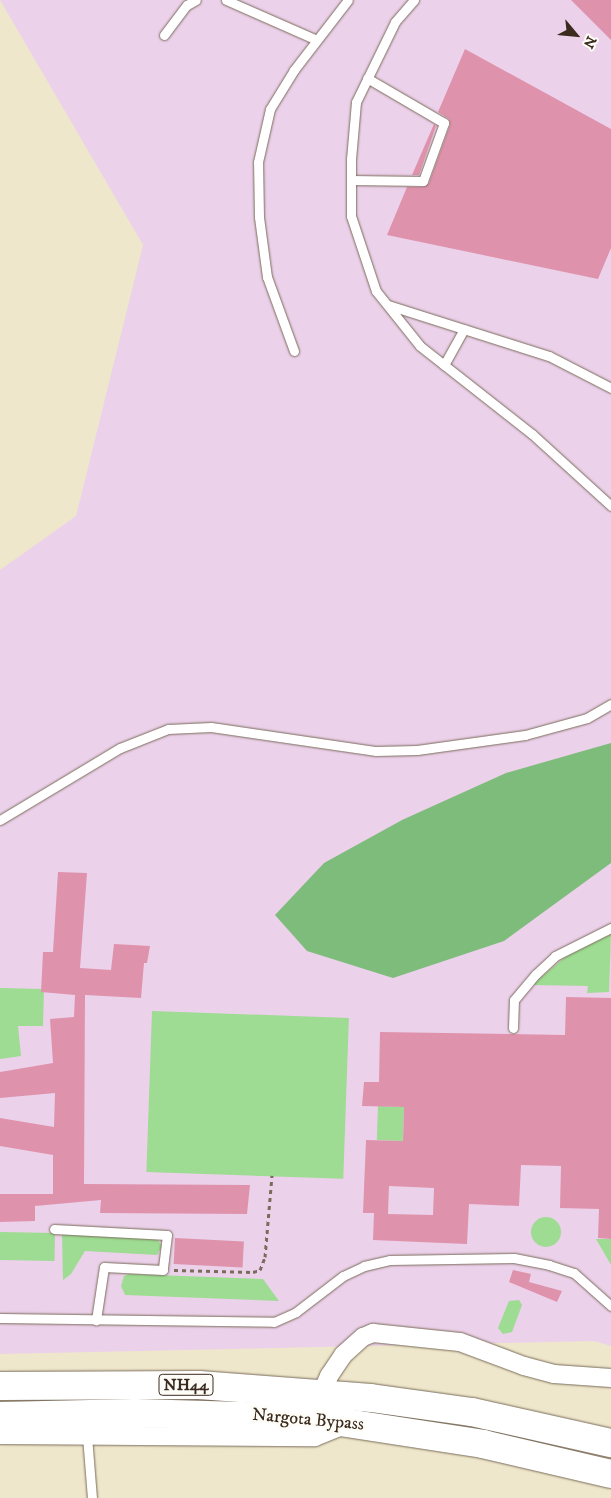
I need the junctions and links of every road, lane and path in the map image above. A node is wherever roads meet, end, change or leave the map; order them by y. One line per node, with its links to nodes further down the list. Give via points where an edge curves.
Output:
1 (196, 0): 5 (lane, via 187,5)
2 (226, 0): 6 (lane)
3 (348, 0): 6 (lane)
4 (414, 0): 7 (lane, via 395,22)
5 (164, 35)
6 (317, 40): 11 (lane, via 270,109 258,162 259,217 267,277)
7 (367, 78): 8 (lane, via 356,102); 8 (lane, via 444,123 423,181)
8 (351, 180): 9 (lane, via 351,216 376,292)
9 (387, 305): 10 (lane); 12 (lane, via 420,346)
10 (464, 329): 12 (lane); 13 (lane, via 549,356)
11 (294, 351)
12 (444, 365): 14 (lane, via 532,434)
13 (611, 388)
14 (611, 506)
15 (611, 704): 16 (lane, via 587,718 525,735 417,750 376,751 211,727 168,729 120,748)
16 (0, 820)
17 (611, 928): 18 (lane, via 555,956 536,974 514,1000)
18 (513, 1028)
19 (272, 1175): 21 (path, via 265,1258 260,1270)
20 (54, 1229): 24 (lane, via 167,1235 163,1270 104,1267)
21 (173, 1270)
22 (611, 1306): 24 (lane, via 574,1273 549,1265 514,1258 390,1260 364,1266 343,1276 296,1312 274,1322)
23 (0, 1318): 24 (lane)
24 (96, 1320)
25 (611, 1378): 27 (street, via 554,1374 460,1342 373,1333 363,1337 343,1355)
26 (0, 1386): 27 (highway, Nargota Bypass / NH44, via 199,1385)
27 (317, 1405): 28 (highway, Nargota Bypass / NH44, via 171,1413); 29 (highway, Nargota Bypass / NH44); 32 (highway, Nargota Bypass / NH44, via 371,1398 472,1412)
28 (0, 1416)
29 (361, 1424): 31 (street, via 315,1437); 33 (highway, Nargota Bypass / NH44, via 483,1444)
30 (0, 1435): 31 (street)
31 (87, 1436): 34 (lane)
32 (611, 1443)
33 (611, 1474)
34 (92, 1498)

